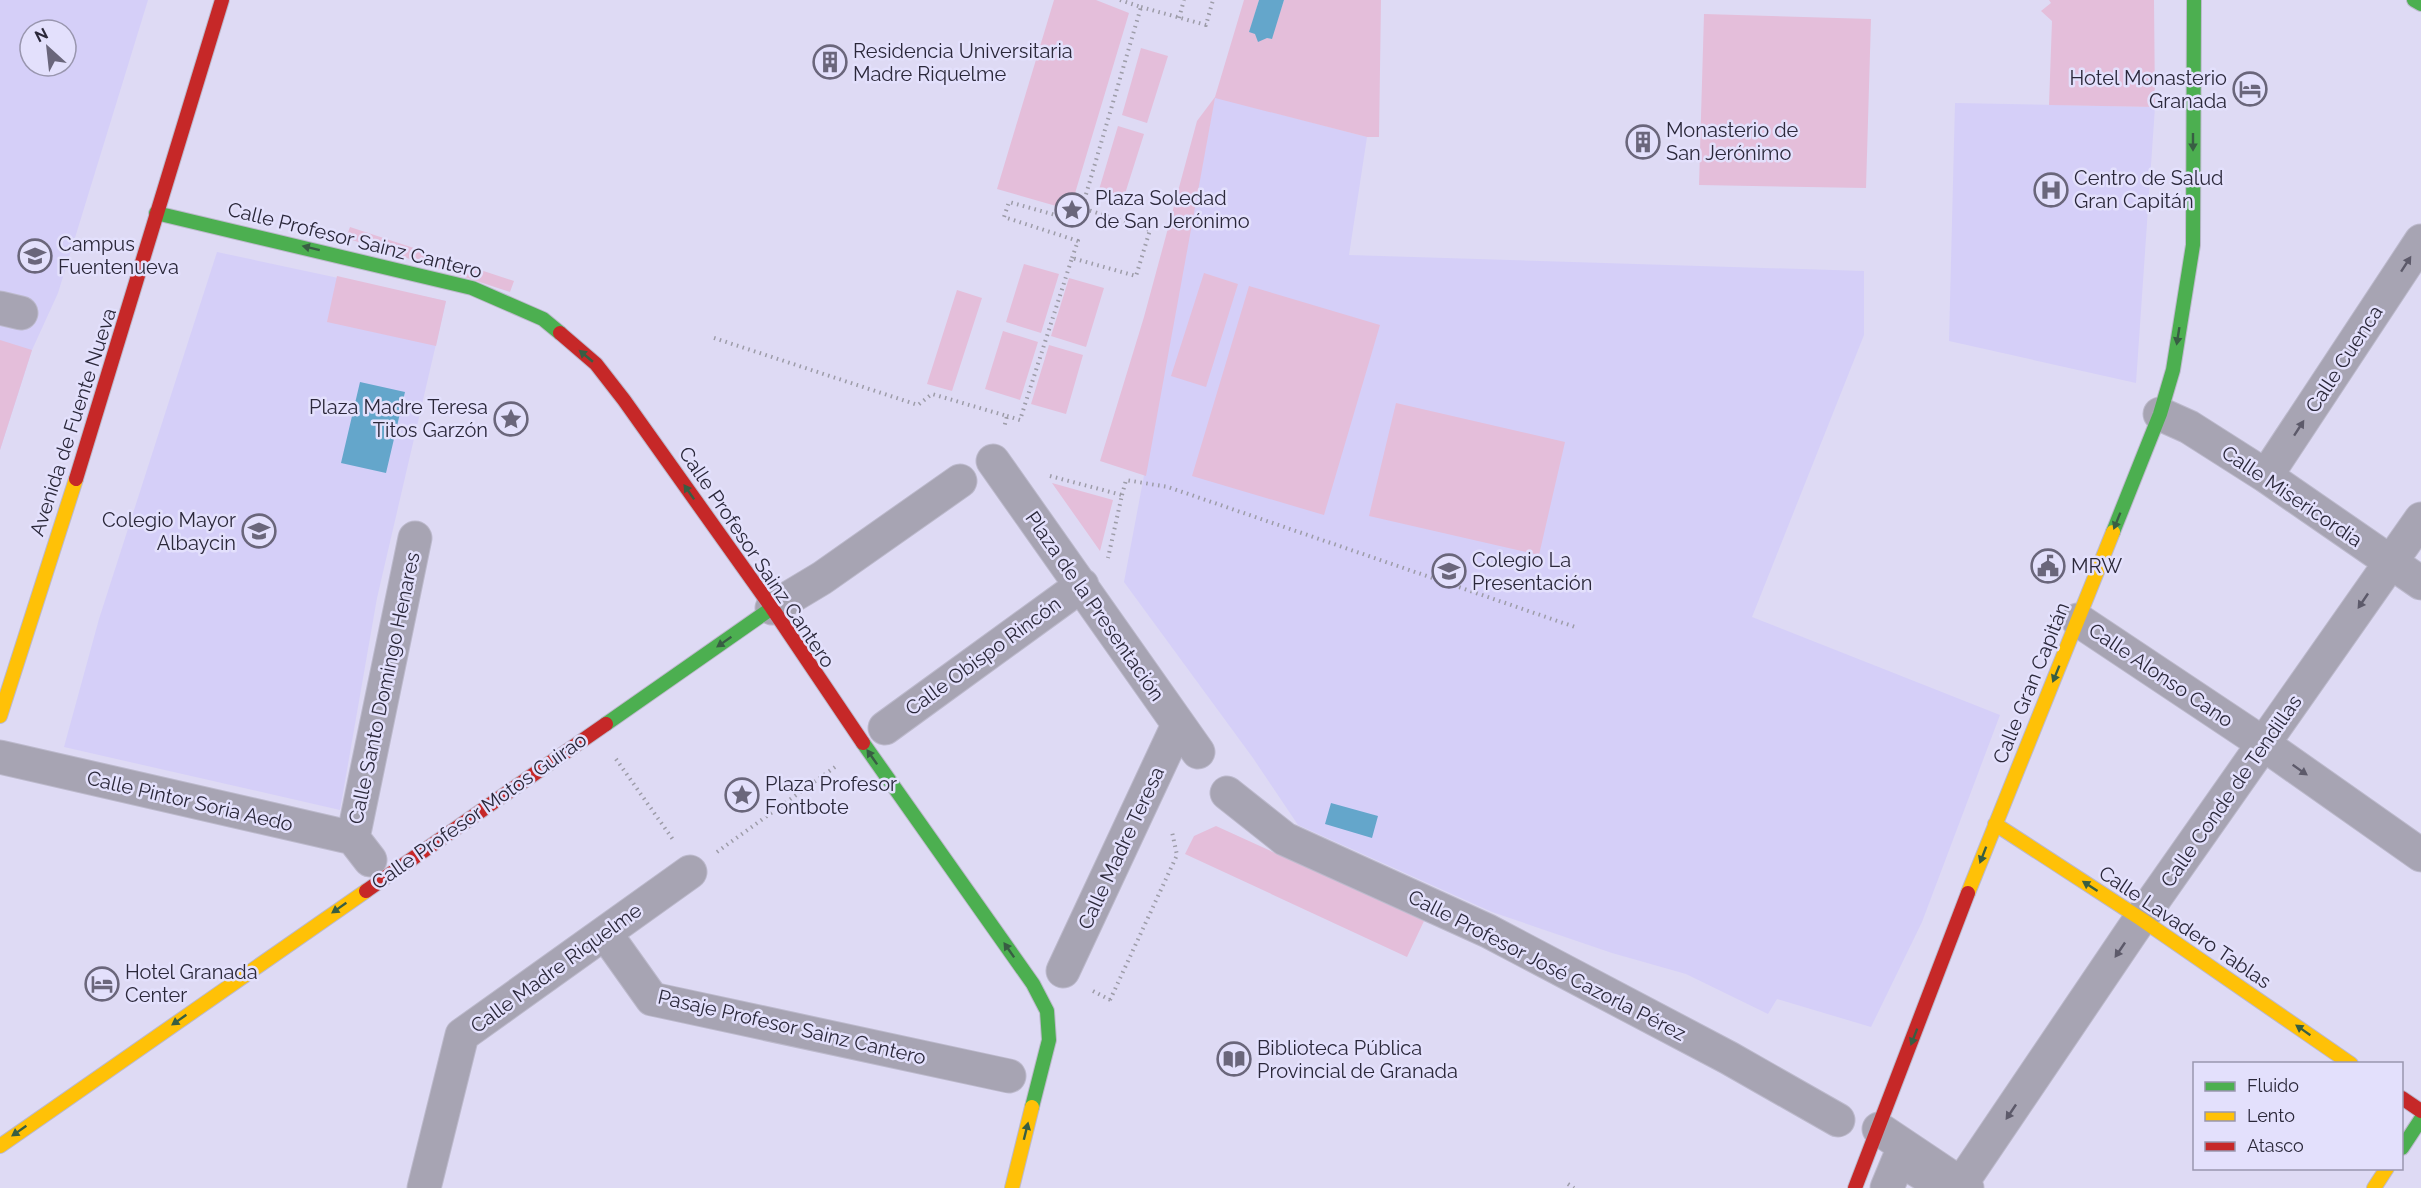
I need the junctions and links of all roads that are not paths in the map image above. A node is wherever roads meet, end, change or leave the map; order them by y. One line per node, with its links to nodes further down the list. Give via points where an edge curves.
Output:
1 (222, 0): 5 (street, Avenida de Fuente Nueva)
2 (2194, 0): 7 (street, Calle Gran Capitán, one-way to 7, via 2193,246 2173,370)
3 (2414, 0): 4 (street)
4 (2421, 4)
5 (156, 213): 16 (street, Calle Profesor Sainz Cantero, one-way to 5, via 596,364 543,319 472,288); 18 (street, Avenida de Fuente Nueva, via 103,396)
6 (2421, 241): 9 (street, Calle Cuenca, one-way to 6)
7 (2160, 414): 9 (street, Calle Misericordia, via 2189,426); 17 (street, Calle Gran Capitán, one-way to 17)
8 (997, 446): 15 (street, Plaza de la Presentación)
9 (2266, 476): 13 (street, Calle Misericordia)
10 (960, 481): 16 (street, Calle Profesor Motos Guirao, via 822,578)
11 (2421, 519): 13 (street, Calle Conde de Tendillas)
12 (415, 538): 26 (street, Calle Santo Domingo Henares)
13 (2391, 563): 14 (street, Calle Misericordia); 21 (street, Calle Conde de Tendillas, one-way to 21)
14 (2421, 583)
15 (1082, 585): 19 (street, Plaza de la Presentación); 20 (street, Calle Obispo Rincón)
16 (772, 608): 39 (street, Calle Profesor Motos Guirao, one-way to 39); 44 (street, Calle Profesor Sainz Cantero, one-way to 16, via 1049,1040 1047,1011 1033,984 819,682)
17 (2078, 620): 21 (street, Calle Alonso Cano); 25 (street, Calle Gran Capitán, one-way to 25)
18 (0, 716)
19 (1178, 725): 22 (street, Plaza de la Presentación); 31 (street, Calle Madre Teresa)
20 (885, 728)
21 (2264, 744): 27 (street, Calle Alonso Cano, one-way to 27); 29 (street, Calle Conde de Tendillas)
22 (1198, 752)
23 (0, 757): 26 (street, Calle Pintor Soria Aedo)
24 (1227, 793): 37 (street, Calle Profesor José Cazorla Pérez, via 1286,839 1488,931)
25 (1995, 824): 29 (street, Calle Lavadero Tablas, one-way to 25); 38 (street, Calle Gran Capitán, one-way to 38)
26 (362, 849)
27 (2421, 855)
28 (692, 870): 30 (street, Calle Madre Riquelme)
29 (2141, 919): 32 (street, Calle Lavadero Tablas, one-way to 29); 42 (street, Calle Conde de Tendillas, one-way to 42)
30 (605, 933): 33 (street, Pasaje Profesor Sainz Cantero, via 652,999); 43 (street, Calle Madre Riquelme, via 462,1035)
31 (1063, 971)
32 (2348, 1062)
33 (1009, 1076)
34 (2403, 1099): 35 (street)
35 (2421, 1111)
36 (2421, 1119): 40 (street)
37 (1838, 1120)
38 (1879, 1129): 42 (street); 45 (street, Calle Gran Capitán)
39 (0, 1146)
40 (2403, 1146)
41 (2386, 1170): 47 (street)
42 (1958, 1187): 46 (street, via 1899,1159)
43 (424, 1188)
44 (1012, 1188)
45 (1855, 1188)
46 (1887, 1188)
47 (2374, 1188)

